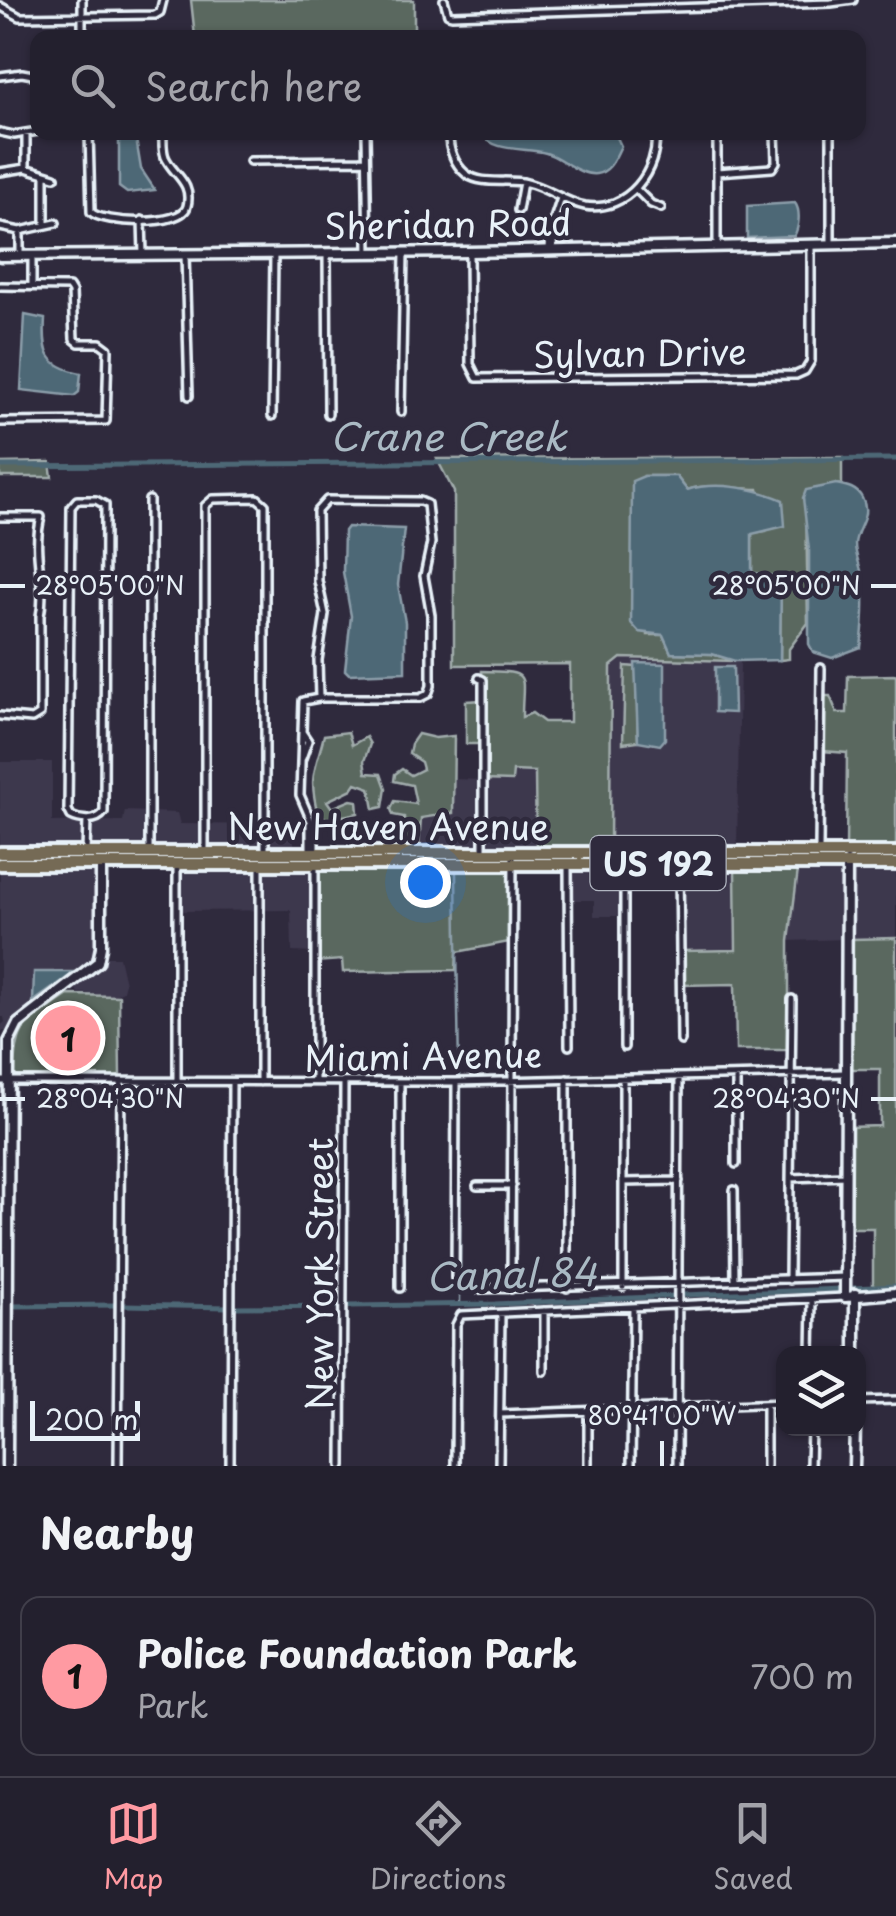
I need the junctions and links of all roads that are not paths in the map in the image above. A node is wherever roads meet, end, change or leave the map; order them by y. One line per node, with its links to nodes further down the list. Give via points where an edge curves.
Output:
1 (82, 0): 7 (street)
2 (163, 0): 7 (street, via 155,15)
3 (444, 0): 5 (street, via 452,15)
4 (853, 0): 5 (street)
5 (711, 3)
6 (0, 6): 7 (street, via 20,16)
7 (82, 16): 8 (street)
8 (85, 30)
9 (30, 74): 10 (street)
10 (0, 76)
11 (0, 132): 13 (street)
12 (30, 133): 13 (street)
13 (26, 134): 24 (street)
14 (89, 140): 34 (street, via 91,212 104,220)
15 (164, 140): 34 (street, via 165,156 187,186 188,206 174,219)
16 (366, 140): 22 (street)
17 (449, 140): 29 (street, via 463,172)
18 (655, 140): 30 (street, via 654,160)
19 (717, 140): 26 (street)
20 (776, 140): 26 (street, via 772,168)
21 (831, 140): 40 (street)
22 (366, 160): 23 (street); 50 (street)
23 (250, 161)
24 (26, 168): 25 (street); 27 (street)
25 (0, 172)
26 (718, 172): 41 (street)
27 (45, 174): 28 (street); 36 (street)
28 (54, 177)
29 (523, 182): 31 (street); 33 (street)
30 (636, 188): 31 (street, via 610,204 589,207); 32 (street)
31 (562, 199): 43 (street)
32 (661, 208)
33 (518, 210)
34 (142, 220): 46 (street)
35 (56, 223): 36 (street)
36 (45, 226): 38 (street)
37 (0, 227): 38 (street)
38 (20, 232): 52 (street)
39 (896, 243): 40 (street, Sheridan Road)
40 (831, 244): 42 (street, Sheridan Road)
41 (717, 246): 42 (street, Sheridan Road); 43 (street, Sheridan Road)
42 (811, 246): 44 (street, Sylvan Drive, via 811,361 796,375 477,378 470,364)
43 (551, 249): 44 (street, Sheridan Road)
44 (469, 252): 45 (street, Sheridan Road)
45 (404, 253): 50 (street, Sheridan Road); 57 (street)
46 (143, 254): 47 (street, Sheridan Road); 53 (street, Sheridan Road)
47 (186, 254): 48 (street, Sheridan Road); 56 (street)
48 (274, 254): 49 (street, Sheridan Road); 59 (street)
49 (328, 254): 50 (street, Sheridan Road); 58 (street)
50 (368, 254)
51 (0, 256): 52 (street, Sheridan Road)
52 (20, 256): 53 (street, Sheridan Road)
53 (32, 256): 55 (street)
54 (0, 286): 55 (street)
55 (32, 286): 60 (street, via 69,287 74,339 106,345 108,417 100,423)
56 (189, 396)
57 (402, 412)
58 (328, 414)
59 (272, 416)
60 (0, 422)
61 (149, 500): 70 (street)
62 (0, 517): 66 (street, via 41,517 36,568 43,601 40,714)
63 (820, 668): 77 (street)
64 (480, 678): 72 (street)
65 (319, 698): 65 (street, via 428,694 427,504 328,500 316,511 325,614); 78 (street, via 303,701 301,730 300,795 315,830)
66 (0, 716)
67 (86, 820): 67 (street, via 104,812 106,505 96,500 70,507 68,810); 68 (street)
68 (86, 852): 69 (main road, New Haven Avenue / US 192); 82 (main road, New Haven Avenue / US 192); 89 (main road)
69 (114, 852): 70 (main road, New Haven Avenue / US 192); 90 (main road)
70 (149, 852): 71 (main road, New Haven Avenue / US 192); 91 (main road)
71 (198, 852): 81 (main road, New Haven Avenue / US 192); 81 (street, via 205,506 214,498 256,498 265,505); 85 (main road)
72 (483, 852): 79 (main road, New Haven Avenue / US 192); 80 (main road, New Haven Avenue / US 192)
73 (583, 852): 74 (main road, New Haven Avenue / US 192); 80 (main road, New Haven Avenue / US 192); 86 (main road)
74 (642, 852): 75 (main road, New Haven Avenue / US 192); 87 (main road)
75 (706, 853): 76 (main road, New Haven Avenue / US 192); 88 (main road)
76 (738, 853): 77 (main road, New Haven Avenue / US 192); 92 (main road)
77 (819, 853): 83 (main road, New Haven Avenue / US 192)
78 (313, 856): 79 (main road, New Haven Avenue / US 192); 79 (main road, New Haven Avenue / US 192, via 410,862); 81 (main road, New Haven Avenue / US 192); 81 (main road, New Haven Avenue / US 192, via 300,863); 105 (street)
79 (425, 857): 80 (main road, New Haven Avenue / US 192)
80 (513, 857): 86 (main road, New Haven Avenue / US 192); 103 (street)
81 (262, 858): 85 (main road, New Haven Avenue / US 192); 109 (street)
82 (2, 859): 89 (main road, New Haven Avenue / US 192)
83 (847, 859): 84 (main road, New Haven Avenue / US 192); 92 (main road, New Haven Avenue / US 192); 98 (street)
84 (895, 861)
85 (176, 863): 91 (main road, New Haven Avenue / US 192); 107 (street)
86 (568, 863): 87 (main road, New Haven Avenue / US 192); 95 (street)
87 (624, 863): 88 (main road, New Haven Avenue / US 192); 96 (street)
88 (678, 863): 92 (main road, New Haven Avenue / US 192); 94 (street)
89 (70, 864): 90 (main road, New Haven Avenue / US 192)
90 (101, 864): 91 (main road, New Haven Avenue / US 192); 104 (street, via 98,962 12,1031)
91 (136, 864)
92 (698, 864)
93 (792, 999): 97 (street)
94 (681, 1041)
95 (569, 1046)
96 (624, 1047)
97 (792, 1074): 98 (street, Miami Avenue); 99 (street, Miami Avenue); 115 (street)
98 (846, 1074): 114 (street)
99 (736, 1076): 100 (street, Miami Avenue); 113 (street)
100 (679, 1077): 102 (street, Miami Avenue); 116 (street)
101 (567, 1078): 102 (street, Miami Avenue); 103 (street, Miami Avenue); 128 (street)
102 (623, 1078): 117 (street)
103 (511, 1080): 112 (street, Miami Avenue); 119 (street)
104 (4, 1081): 106 (street, Miami Avenue); 152 (street)
105 (315, 1081): 109 (street, Miami Avenue); 110 (street, Miami Avenue)
106 (121, 1082): 107 (street, Miami Avenue); 153 (street)
107 (177, 1082): 108 (street, Miami Avenue)
108 (232, 1082): 109 (street, Miami Avenue); 154 (street)
109 (260, 1082)
110 (344, 1082): 111 (street, Miami Avenue); 155 (street, New York Street)
111 (400, 1082): 112 (street, Miami Avenue); 127 (street)
112 (456, 1082): 122 (street)
113 (736, 1164)
114 (846, 1176): 115 (street); 121 (street)
115 (790, 1178): 123 (street)
116 (679, 1181): 117 (street); 125 (street)
117 (623, 1182): 126 (street)
118 (476, 1186): 119 (street)
119 (512, 1186): 129 (street)
120 (734, 1190): 124 (street)
121 (846, 1277): 123 (street); 132 (street)
122 (455, 1278)
123 (789, 1280): 124 (street)
124 (735, 1282): 125 (street)
125 (679, 1284): 126 (street); 134 (street)
126 (623, 1287): 128 (street)
127 (400, 1288)
128 (567, 1288): 129 (street)
129 (511, 1289): 130 (street)
130 (479, 1290)
131 (896, 1293): 132 (street)
132 (850, 1295): 133 (street); 139 (street)
133 (812, 1300): 134 (street); 138 (street)
134 (679, 1306): 135 (street); 145 (street)
135 (632, 1308): 136 (street); 146 (street)
136 (544, 1312): 137 (street); 140 (street)
137 (501, 1314): 148 (street); 156 (street, via 458,1318)
138 (811, 1346)
139 (854, 1346)
140 (544, 1371)
141 (896, 1400): 142 (street)
142 (866, 1401)
143 (776, 1403): 144 (street)
144 (766, 1404): 145 (street); 160 (street)
145 (677, 1408): 146 (street); 159 (street)
146 (631, 1409): 147 (street); 158 (street)
147 (588, 1412): 148 (street); 151 (street)
148 (500, 1414): 157 (street)
149 (811, 1436): 161 (street)
150 (854, 1436): 162 (street)
151 (588, 1464)
152 (6, 1466)
153 (118, 1466)
154 (230, 1466)
155 (342, 1466)
156 (455, 1466)
157 (499, 1466)
158 (631, 1466)
159 (676, 1466)
160 (766, 1466)
161 (810, 1466)
162 (854, 1466)

